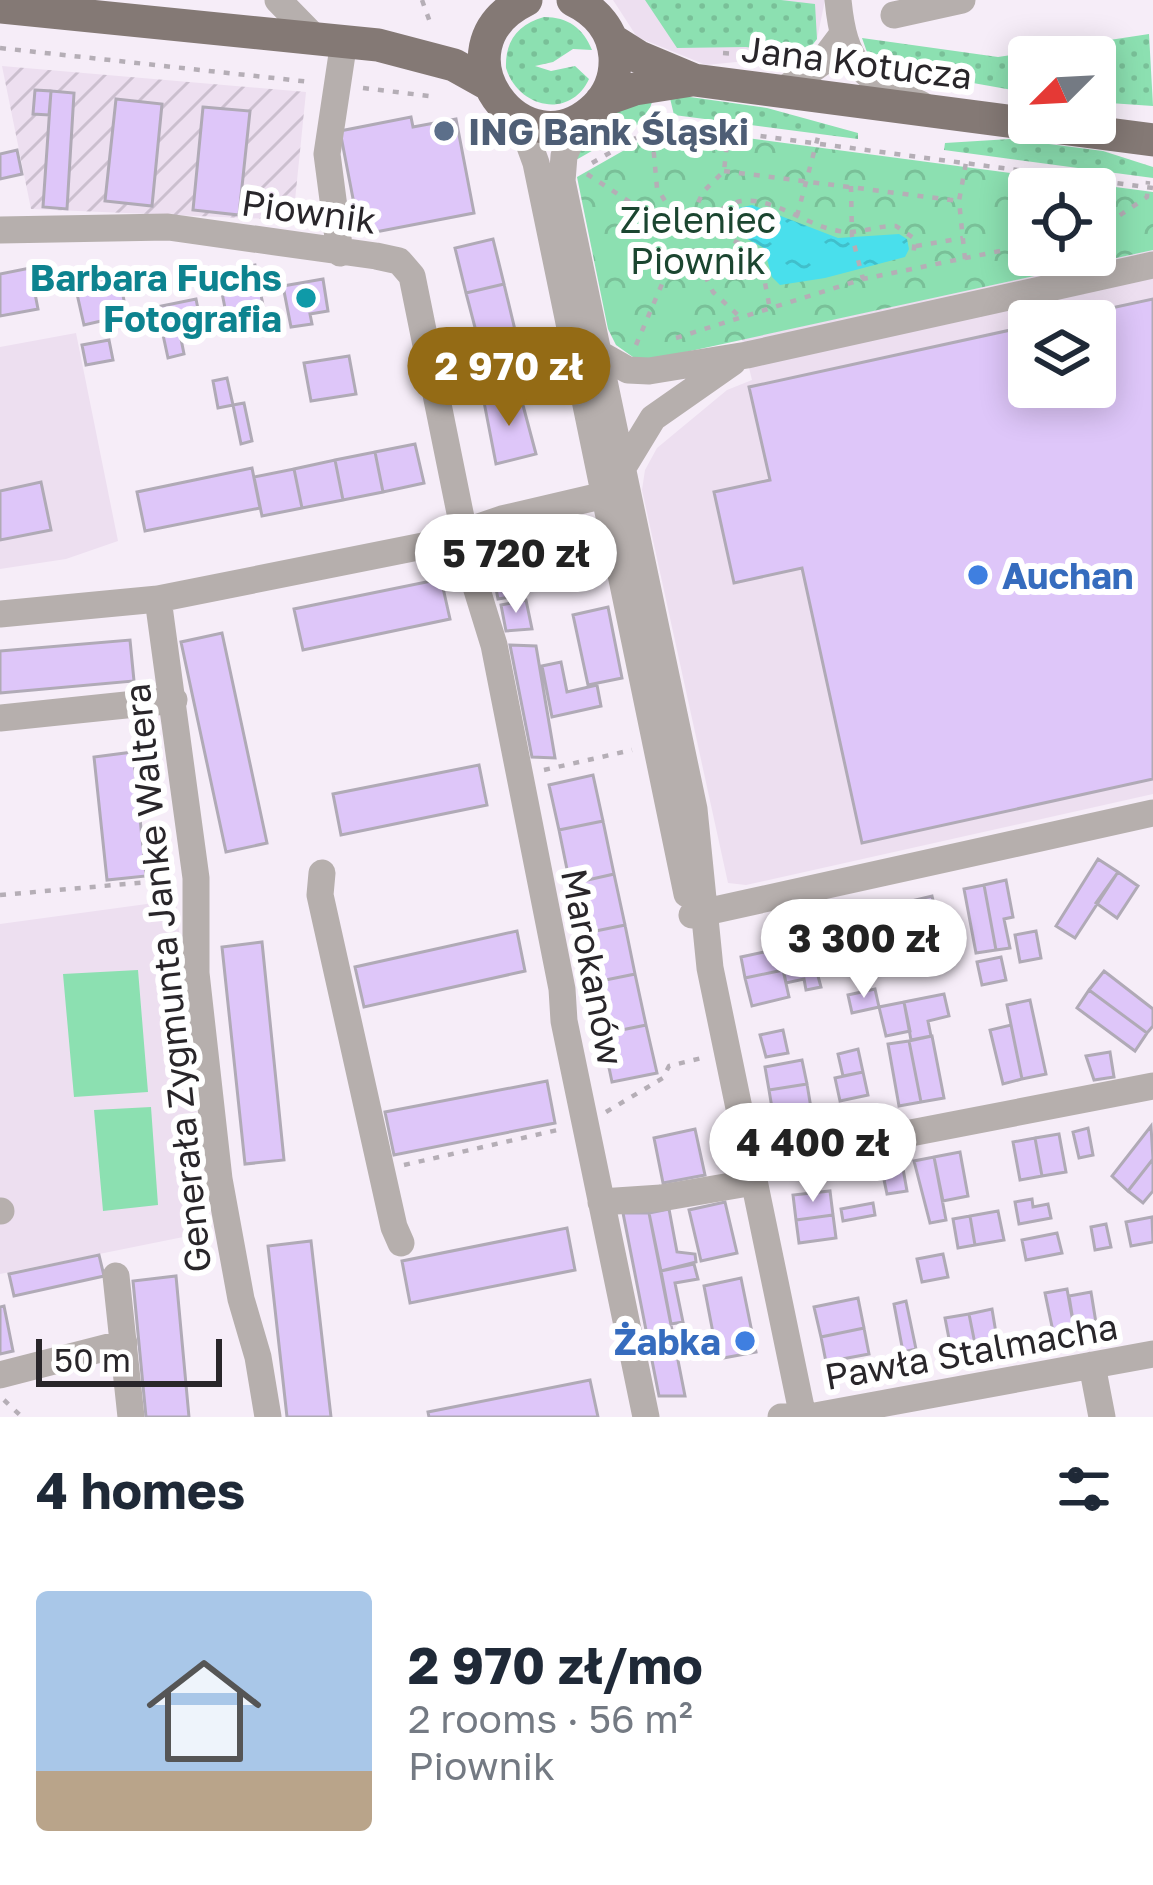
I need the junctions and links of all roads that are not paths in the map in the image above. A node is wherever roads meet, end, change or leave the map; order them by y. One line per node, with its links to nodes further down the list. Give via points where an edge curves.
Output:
1 (278, 0): 10 (street)
2 (573, 0): 11 (main road, Jana Kotucza, via 598,16)
3 (838, 0): 9 (street)
4 (962, 0): 8 (street)
5 (70, 6): 6 (main road); 10 (main road)
6 (0, 7)
7 (505, 10): 12 (main road, via 453,39); 14 (main road, via 485,50)
8 (894, 15)
9 (842, 35): 15 (street, via 821,63); 17 (street, via 868,78)
10 (329, 39): 12 (main road); 21 (street, via 340,86 327,154)
11 (612, 40): 13 (main road, Jana Kotucza); 16 (main road, via 614,72)
12 (379, 45): 14 (main road, via 450,63)
13 (694, 80): 15 (main road, Jana Kotucza); 16 (main road, Jana Kotucza, via 635,89)
14 (488, 84): 18 (main road)
15 (782, 91): 17 (main road, Jana Kotucza)
16 (590, 111): 18 (main road, Jana Kotucza, via 547,127); 23 (street, via 562,174)
17 (935, 111): 19 (main road, Jana Kotucza)
18 (520, 119): 26 (street)
19 (1153, 140)
20 (0, 230): 21 (street, Piownik, via 168,227)
21 (340, 253): 27 (street, Piownik, via 399,261 412,276)
22 (1153, 265): 24 (street)
23 (598, 353): 24 (street, via 638,372); 25 (street)
24 (746, 355): 25 (street, via 653,418)
25 (622, 469): 30 (street)
26 (605, 494): 27 (street); 30 (street)
27 (465, 531): 28 (street); 38 (street, Marokanów)
28 (158, 599): 29 (street); 31 (street, Generała Zygmunta Janke Waltera)
29 (0, 614)
30 (660, 660): 35 (street, via 694,809)
31 (174, 700): 32 (street); 47 (street, Generała Zygmunta Janke Waltera, via 219,1179)
32 (0, 718)
33 (1153, 813): 35 (street)
34 (322, 873): 39 (street, via 320,895)
35 (699, 913): 37 (street)
36 (1153, 1086): 37 (street)
37 (752, 1173): 38 (street, via 661,1198); 50 (street)
38 (601, 1202): 48 (street, Marokanów)
39 (401, 1243)
40 (116, 1276): 41 (street)
41 (124, 1343): 44 (street); 46 (street)
42 (1153, 1354): 43 (street, Pawła Stalmacha)
43 (1092, 1365): 45 (street, Pawła Stalmacha); 51 (street)
44 (0, 1375)
45 (873, 1411): 50 (street, Pawła Stalmacha)
46 (131, 1417)
47 (268, 1417)
48 (646, 1417)
49 (781, 1417): 50 (street, Pawła Stalmacha)
50 (803, 1417)
51 (1102, 1417)

